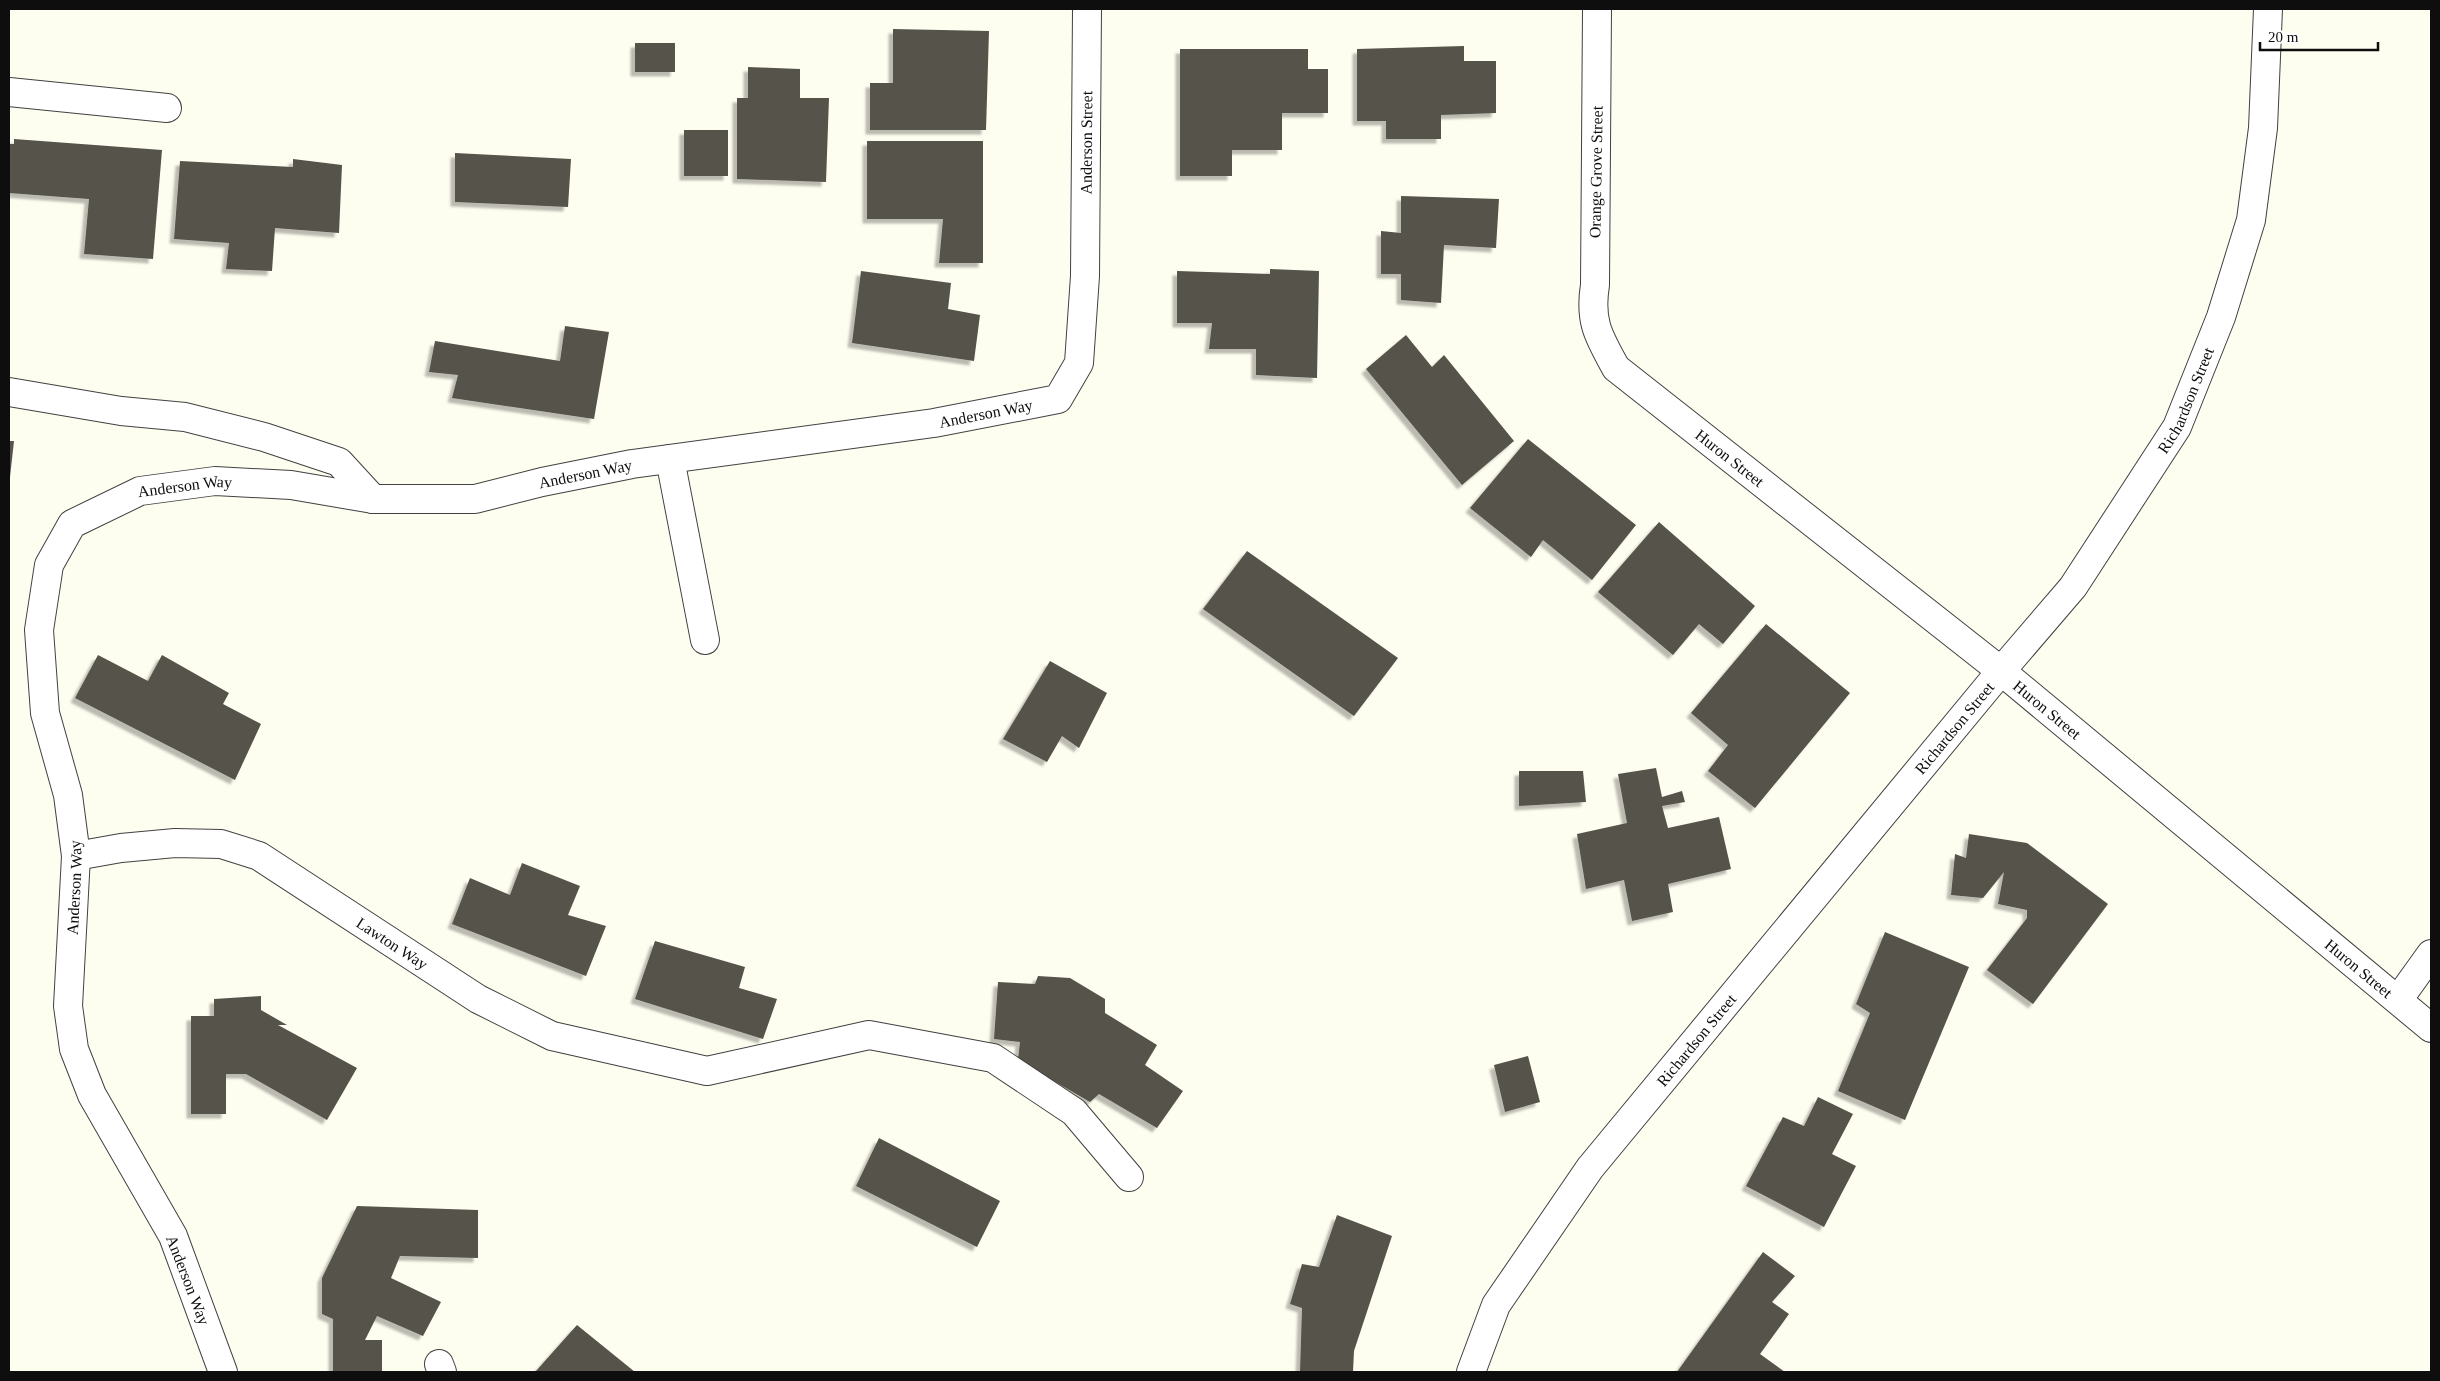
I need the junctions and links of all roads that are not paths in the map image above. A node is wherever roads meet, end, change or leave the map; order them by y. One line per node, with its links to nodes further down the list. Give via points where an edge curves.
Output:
1 (1087, 9): 6 (street, Anderson Street)
2 (1597, 9): 7 (street, Orange Grove Street, via 1595,285 1591,306)
3 (2268, 9): 12 (street, Richardson Street, via 2263,128 2251,220 2221,317 2177,427 2073,587)
4 (9, 92): 5 (street)
5 (167, 108)
6 (1085, 276): 9 (street, Anderson Way, via 1079,363 1058,399 934,423)
7 (1597, 334): 12 (street, Huron Street, via 1616,368)
8 (9, 392): 10 (street, via 121,411 185,417 264,437 339,462)
9 (670, 459): 10 (street, Anderson Way, via 552,480 476,499); 11 (street)
10 (373, 499): 13 (street, Anderson Way, via 291,486 215,481 140,491 72,524 49,565 39,630 44,713 68,795)
11 (705, 640)
12 (2001, 670): 15 (street, Huron Street); 19 (street, Richardson Street, via 1590,1168 1496,1305)
13 (76, 856): 17 (street, Lawton Way, via 175,843 221,844 259,856 478,999 552,1036 707,1071 869,1035 993,1058 1074,1112); 18 (street, Anderson Way, via 68,1006 74,1048 92,1095 173,1236)
14 (2431, 954): 15 (street)
15 (2398, 1000): 16 (street, Huron Street)
16 (2431, 1028)
17 (1129, 1177)
18 (223, 1372)
19 (1471, 1372)

